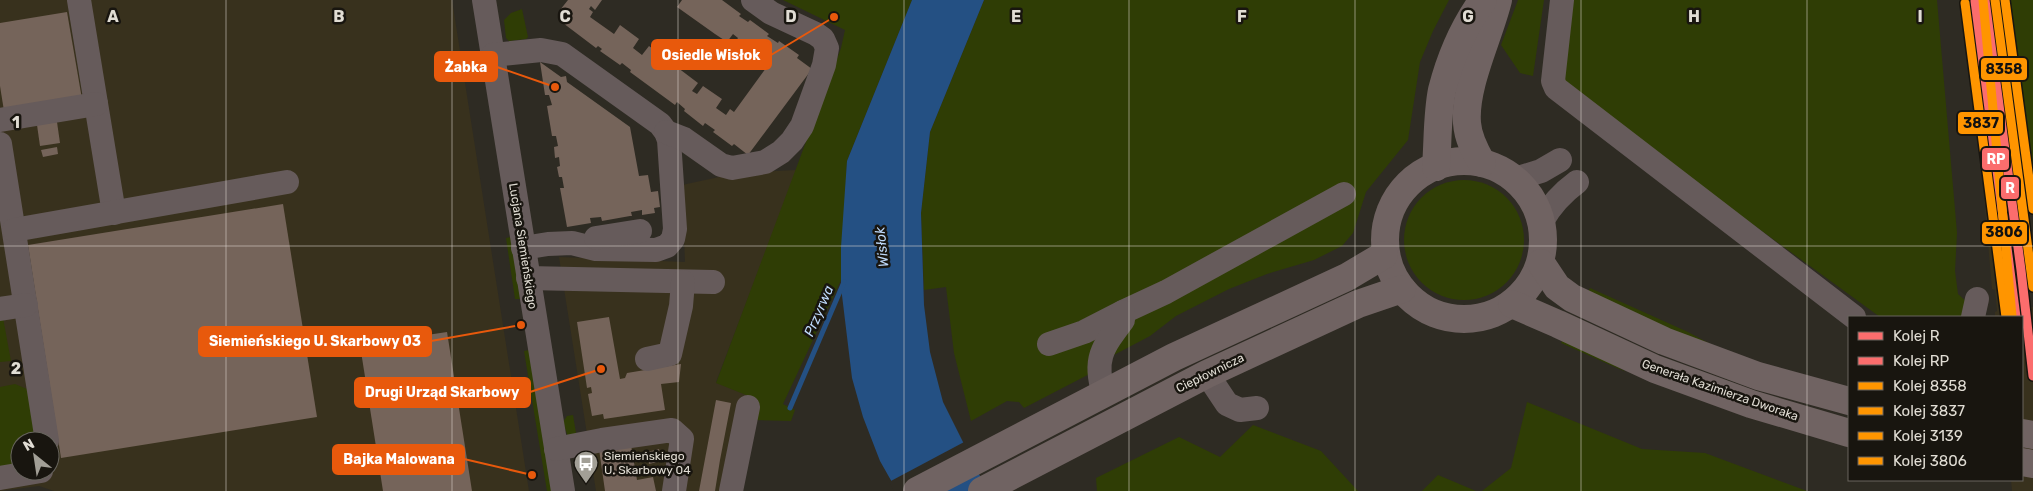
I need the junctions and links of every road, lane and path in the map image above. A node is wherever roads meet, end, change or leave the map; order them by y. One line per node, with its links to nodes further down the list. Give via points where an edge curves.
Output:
1 (79, 0): 8 (street)
2 (753, 0): 10 (street, via 816,34 827,48 802,126 781,152 765,162 732,168 721,165 684,139)
3 (1483, 0): 14 (main road, via 1464,32 1447,73 1442,92)
4 (1498, 0): 13 (main road, via 1480,53 1468,104 1467,124 1471,142)
5 (1562, 0): 35 (street, via 1553,81 1556,88)
6 (491, 1): 7 (street, Lucjana Siemieńskiego)
7 (493, 55): 10 (street, via 541,50 562,54 660,124); 24 (street, Lucjana Siemieńskiego)
8 (96, 104): 9 (street); 19 (street)
9 (0, 120)
10 (666, 132): 23 (street, via 675,230 673,239 656,250 596,249)
11 (1, 153): 21 (street)
12 (1560, 160): 15 (street, via 1541,171)
13 (1482, 163): 14 (main road, via 1458,161); 15 (main road)
14 (1436, 167): 25 (main road, via 1401,193 1390,212 1384,233)
15 (1515, 179): 20 (main road, via 1532,198)
16 (287, 182): 19 (street)
17 (1577, 182): 20 (street, via 1550,207)
18 (1344, 194): 34 (street, via 1166,292)
19 (114, 213): 21 (street)
20 (1542, 221): 26 (main road)
21 (14, 230): 32 (street)
22 (640, 231): 23 (street)
23 (572, 244): 24 (street)
24 (523, 248): 27 (street, Lucjana Siemieńskiego)
25 (1384, 255): 30 (main road); 39 (main road, via 1347,278)
26 (1541, 263): 31 (main road, via 1534,279); 40 (main road, Generała Kazimierza Dworaka, via 1556,287 1572,298 1664,340 1758,376)
27 (528, 278): 28 (street); 45 (street, Lucjana Siemieńskiego)
28 (683, 282): 29 (street); 37 (street, via 670,354)
29 (713, 282)
30 (1402, 289): 31 (main road, via 1420,305 1442,316 1466,320 1490,315); 38 (main road, Ciepłownicza, via 1358,304)
31 (1512, 304): 44 (main road, Generała Kazimierza Dworaka, via 1655,369 1751,404)
32 (26, 305): 33 (street); 43 (street)
33 (0, 309)
34 (1123, 312): 36 (street, via 1084,332); 39 (street, via 1123,320 1107,340 1099,360 1098,377)
35 (1853, 316)
36 (1049, 344)
37 (647, 359)
38 (1207, 374): 42 (street, via 1227,404 1240,410); 50 (main road, Ciepłownicza)
39 (1104, 394): 49 (main road)
40 (1848, 401)
41 (748, 407): 48 (street)
42 (1257, 408)
43 (45, 431)
44 (1848, 433)
45 (556, 450): 46 (street, Lucjana Siemieńskiego); 47 (street, via 672,430 682,439)
46 (563, 491)
47 (674, 491)
48 (731, 491)
49 (917, 491)
50 (982, 491)

